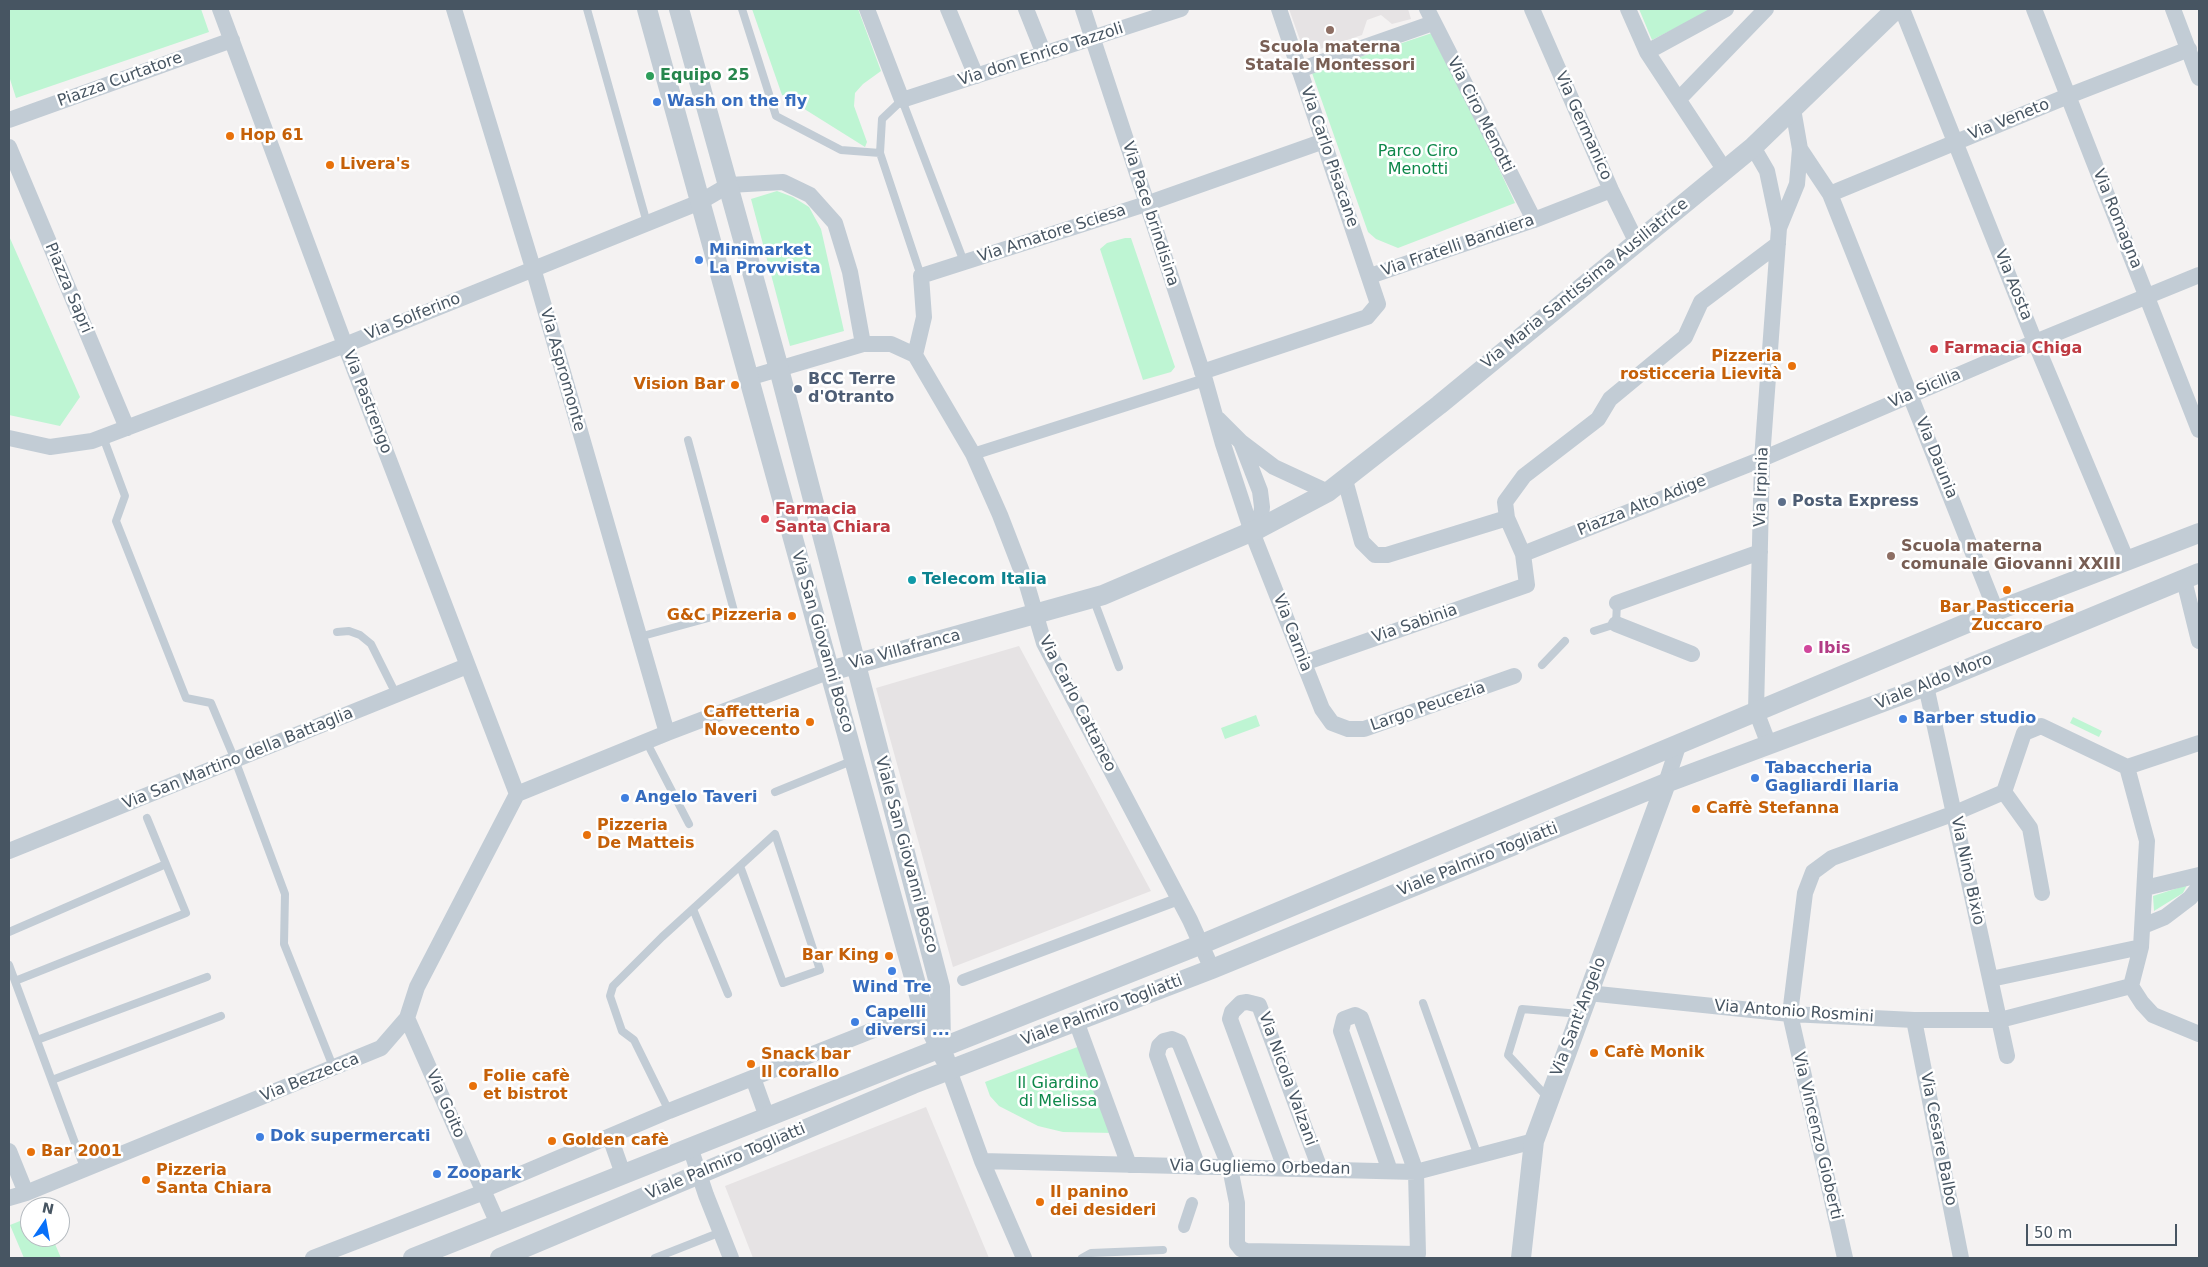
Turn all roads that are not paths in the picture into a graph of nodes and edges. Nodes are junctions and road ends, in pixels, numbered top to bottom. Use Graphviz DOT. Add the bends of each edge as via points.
graph roads {
  1 [pos="220,9"];
  2 [pos="454,9"];
  3 [pos="587,9"];
  4 [pos="647,9"];
  5 [pos="679,9"];
  6 [pos="742,9"];
  7 [pos="867,9"];
  8 [pos="948,9"];
  9 [pos="1026,9"];
  10 [pos="1083,9"];
  11 [pos="1181,9"];
  12 [pos="1279,9"];
  13 [pos="1532,9"];
  14 [pos="1628,9"];
  15 [pos="1726,9"];
  16 [pos="1766,9"];
  17 [pos="1896,9"];
  18 [pos="1902,9"];
  19 [pos="2034,9"];
  20 [pos="2175,9"];
  21 [pos="1430,16"];
  22 [pos="1093,38"];
  23 [pos="232,40"];
  24 [pos="2189,49"];
  25 [pos="1647,52"];
  26 [pos="1044,54"];
  27 [pos="1299,70"];
  28 [pos="976,76"];
  29 [pos="2199,78"];
  30 [pos="2068,96"];
  31 [pos="1680,98"];
  32 [pos="902,100"];
  33 [pos="1793,109"];
  34 [pos="9,120"];
  35 [pos="1324,141"];
  36 [pos="1956,141"];
  37 [pos="9,147"];
  38 [pos="1753,147"];
  39 [pos="1800,149"];
  40 [pos="880,153"];
  41 [pos="1724,169"];
  42 [pos="729,185"];
  43 [pos="1611,190"];
  44 [pos="1830,194"];
  45 [pos="700,202"];
  46 [pos="1146,204"];
  47 [pos="1534,220"];
  48 [pos="647,223"];
  49 [pos="1778,236"];
  50 [pos="1637,243"];
  51 [pos="964,262"];
  52 [pos="533,268"];
  53 [pos="2199,275"];
  54 [pos="921,276"];
  55 [pos="1370,276"];
  56 [pos="2147,296"];
  57 [pos="2035,342"];
  58 [pos="863,344"];
  59 [pos="345,345"];
  60 [pos="915,355"];
  61 [pos="779,368"];
  62 [pos="1204,376"];
  63 [pos="748,378"];
  64 [pos="1911,395"];
  65 [pos="1218,419"];
  66 [pos="126,428"];
  67 [pos="2199,430"];
  68 [pos="103,437"];
  69 [pos="9,438"];
  70 [pos="688,440"];
  71 [pos="1240,442"];
  72 [pos="972,454"];
  73 [pos="1762,459"];
  74 [pos="1345,480"];
  75 [pos="1328,492"];
  76 [pos="1506,510"];
  77 [pos="1256,530"];
  78 [pos="2199,533"];
  79 [pos="1760,552"];
  80 [pos="1523,554"];
  81 [pos="2127,561"];
  82 [pos="2192,576"];
  83 [pos="1092,598"];
  84 [pos="1617,603"];
  85 [pos="1996,611"];
  86 [pos="1035,615"];
  87 [pos="1616,624"];
  88 [pos="1594,630"];
  89 [pos="337,632"];
  90 [pos="639,638"];
  91 [pos="1565,641"];
  92 [pos="2199,641"];
  93 [pos="1692,654"];
  94 [pos="855,663"];
  95 [pos="1304,663"];
  96 [pos="1542,665"];
  97 [pos="467,666"];
  98 [pos="1118,666"];
  99 [pos="830,671"];
  100 [pos="1514,676"];
  101 [pos="1926,686"];
  102 [pos="396,694"];
  103 [pos="1756,711"];
  104 [pos="1341,727"];
  105 [pos="667,733"];
  106 [pos="646,741"];
  107 [pos="1679,743"];
  108 [pos="2199,743"];
  109 [pos="1769,745"];
  110 [pos="235,760"];
  111 [pos="854,760"];
  112 [pos="2127,767"];
  113 [pos="1666,783"];
  114 [pos="775,792"];
  115 [pos="2004,792"];
  116 [pos="517,794"];
  117 [pos="1955,813"];
  118 [pos="147,818"];
  119 [pos="689,824"];
  120 [pos="9,851"];
  121 [pos="166,864"];
  122 [pos="740,866"];
  123 [pos="2199,875"];
  124 [pos="2199,887"];
  125 [pos="2145,888"];
  126 [pos="2042,893"];
  127 [pos="1179,899"];
  128 [pos="693,909"];
  129 [pos="2142,926"];
  130 [pos="9,932"];
  131 [pos="1202,944"];
  132 [pos="2141,947"];
  133 [pos="9,965"];
  134 [pos="1212,969"];
  135 [pos="207,977"];
  136 [pos="1991,979"];
  137 [pos="963,980"];
  138 [pos="15,982"];
  139 [pos="2131,986"];
  140 [pos="1588,993"];
  141 [pos="728,994"];
  142 [pos="1423,1003"];
  143 [pos="924,1010"];
  144 [pos="1580,1014"];
  145 [pos="1790,1014"];
  146 [pos="221,1016"];
  147 [pos="407,1018"];
  148 [pos="1914,1020"];
  149 [pos="2000,1020"];
  150 [pos="1076,1021"];
  151 [pos="2199,1034"];
  152 [pos="37,1040"];
  153 [pos="941,1048"];
  154 [pos="2007,1056"];
  155 [pos="334,1069"];
  156 [pos="948,1070"];
  157 [pos="753,1078"];
  158 [pos="52,1080"];
  159 [pos="1548,1098"];
  160 [pos="669,1111"];
  161 [pos="767,1117"];
  162 [pos="610,1137"];
  163 [pos="1534,1141"];
  164 [pos="690,1147"];
  165 [pos="9,1151"];
  166 [pos="1478,1156"];
  167 [pos="982,1161"];
  168 [pos="1129,1165"];
  169 [pos="1198,1167"];
  170 [pos="1230,1168"];
  171 [pos="1285,1168"];
  172 [pos="1320,1169"];
  173 [pos="85,1170"];
  174 [pos="1390,1171"];
  175 [pos="1416,1172"];
  176 [pos="700,1173"];
  177 [pos="623,1174"];
  178 [pos="483,1191"];
  179 [pos="26,1194"];
  180 [pos="9,1198"];
  181 [pos="1192,1203"];
  182 [pos="498,1224"];
  183 [pos="1184,1227"];
  184 [pos="721,1232"];
  185 [pos="1163,1250"];
  186 [pos="1236,1251"];
  187 [pos="313,1258"];
  188 [pos="413,1258"];
  189 [pos="500,1258"];
  190 [pos="656,1258"];
  191 [pos="731,1258"];
  192 [pos="1024,1258"];
  193 [pos="1082,1258"];
  194 [pos="1521,1258"];
  195 [pos="1844,1258"];
  196 [pos="1961,1258"];
  1 -- 23 [label="street, Via Pastrengo"];
  2 -- 52 [label="street, Via Aspromonte"];
  3 -- 48 [label="lane"];
  4 -- 45 [label="street, Via San Giovanni Bosco"];
  5 -- 42 [label="street, Via San Giovanni Bosco"];
  6 -- 40 [label="lane" via="776,116 841,150"];
  7 -- 32 [label="street"];
  8 -- 28 [label="street"];
  9 -- 26 [label="street"];
  10 -- 22 [label="street, Via Pace brindisina"];
  11 -- 22 [label="street, Via don Enrico Tazzoli"];
  12 -- 27 [label="street, Via Carlo Pisacane"];
  13 -- 43 [label="street, Via Germanico"];
  14 -- 25 [label="street"];
  15 -- 25 [label="street"];
  16 -- 31 [label="street"];
  17 -- 33 [label="street, Via Maria Santissima Ausiliatrice"];
  18 -- 36 [label="street, Via Aosta"];
  19 -- 30 [label="street, Via Romagna"];
  20 -- 24 [label="street"];
  21 -- 27 [label="street"];
  21 -- 47 [label="street, Via Ciro Menotti"];
  22 -- 26 [label="street, Via don Enrico Tazzoli"];
  22 -- 46 [label="street, Via Pace brindisina"];
  23 -- 34 [label="street, Piazza Curtatore"];
  23 -- 59 [label="street, Via Pastrengo"];
  24 -- 29 [label="street"];
  24 -- 30 [label="street, Via Veneto"];
  25 -- 31 [label="street"];
  26 -- 28 [label="street, Via don Enrico Tazzoli"];
  27 -- 35 [label="street, Via Carlo Pisacane"];
  28 -- 32 [label="street, Via don Enrico Tazzoli"];
  30 -- 36 [label="street, Via Veneto"];
  30 -- 56 [label="street, Via Romagna"];
  31 -- 41 [label="street"];
  32 -- 40 [label="lane" via="882,119"];
  32 -- 51 [label="lane"];
  33 -- 38 [label="street, Via Maria Santissima Ausiliatrice"];
  33 -- 39 [label="street"];
  35 -- 46 [label="street, Via Amatore Sciesa"];
  35 -- 55 [label="street, Via Carlo Pisacane"];
  36 -- 44 [label="street, Via Veneto"];
  36 -- 57 [label="street, Via Aosta"];
  37 -- 66 [label="street, Piazza Sapri"];
  38 -- 41 [label="street, Via Maria Santissima Ausiliatrice"];
  38 -- 49 [label="street" via="1767,171"];
  39 -- 44 [label="street, Via Daunia"];
  39 -- 49 [label="street" via="1797,184"];
  40 -- 54 [label="lane"];
  41 -- 50 [label="street, Via Maria Santissima Ausiliatrice"];
  42 -- 45 [label="street"];
  42 -- 58 [label="street" via="783,182 810,195 835,223 850,272"];
  42 -- 61 [label="street, Via San Giovanni Bosco"];
  43 -- 47 [label="street, Via Fratelli Bandiera"];
  43 -- 50 [label="street, Via Germanico"];
  44 -- 64 [label="street, Via Daunia"];
  45 -- 48 [label="street, Via Solferino"];
  45 -- 63 [label="street, Via San Giovanni Bosco"];
  46 -- 51 [label="street, Via Amatore Sciesa"];
  46 -- 62 [label="street, Via Pace brindisina"];
  47 -- 55 [label="street, Via Fratelli Bandiera"];
  48 -- 52 [label="street, Via Solferino"];
  49 -- 73 [label="street, Via Irpinia"];
  49 -- 76 [label="street" via="1701,302 1685,337 1610,399 1598,419 1524,476"];
  50 -- 74 [label="street, Via Maria Santissima Ausiliatrice"];
  51 -- 54 [label="street, Via Amatore Sciesa"];
  52 -- 59 [label="street, Via Solferino"];
  52 -- 90 [label="street, Via Aspromonte"];
  53 -- 56 [label="street, Via Sicilia"];
  54 -- 60 [label="street" via="924,317"];
  55 -- 62 [label="street, Via Fratelli Bandiera" via="1378,304 1367,317"];
  56 -- 57 [label="street, Via Sicilia"];
  56 -- 67 [label="street, Via Romagna"];
  57 -- 64 [label="street, Via Sicilia"];
  57 -- 81 [label="street, Via Aosta"];
  58 -- 60 [label="street" via="891,344"];
  58 -- 61 [label="street"];
  59 -- 66 [label="street, Via Solferino"];
  59 -- 97 [label="street, Via Pastrengo"];
  60 -- 72 [label="street, Via Carlo Cattaneo"];
  61 -- 63 [label="street"];
  61 -- 94 [label="street, Via San Giovanni Bosco"];
  62 -- 65 [label="street, Via Pace brindisina"];
  62 -- 72 [label="street"];
  63 -- 99 [label="street, Via San Giovanni Bosco"];
  64 -- 73 [label="street, Via Sicilia"];
  64 -- 85 [label="street, Via Daunia"];
  65 -- 71 [label="street, Via Pace brindisina"];
  65 -- 77 [label="street, Via Pace brindisina" via="1223,444"];
  66 -- 68 [label="street, Via Solferino"];
  68 -- 69 [label="street, Via Solferino" via="50,447"];
  68 -- 110 [label="lane" via="125,496 116,521 186,698 212,703"];
  70 -- 90 [label="lane" via="734,611"];
  71 -- 75 [label="street, Via Pace brindisina" via="1274,466"];
  71 -- 77 [label="street, Via Pace brindisina" via="1260,491 1262,507"];
  72 -- 86 [label="street, Via Carlo Cattaneo" via="1000,515"];
  73 -- 79 [label="street, Via Irpinia"];
  73 -- 80 [label="street, Piazza Alto Adige"];
  74 -- 75 [label="street, Via Maria Santissima Ausiliatrice"];
  74 -- 76 [label="street" via="1362,542 1375,555 1387,556"];
  75 -- 77 [label="street, Via Maria Santissima Ausiliatrice"];
  76 -- 80 [label="street"];
  77 -- 83 [label="street, Via Villafranca"];
  77 -- 95 [label="street, Via Carnia"];
  78 -- 81 [label="street"];
  79 -- 84 [label="street"];
  79 -- 103 [label="street, Via Irpinia"];
  80 -- 95 [label="street, Via Sabinia" via="1527,586"];
  81 -- 85 [label="street"];
  82 -- 92 [label="street"];
  82 -- 101 [label="street, Viale Aldo Moro"];
  83 -- 86 [label="street, Via Villafranca"];
  83 -- 98 [label="lane"];
  84 -- 87 [label="lane"];
  85 -- 103 [label="street"];
  86 -- 94 [label="street, Via Villafranca"];
  86 -- 127 [label="street, Via Carlo Cattaneo" via="1044,643"];
  87 -- 88 [label="lane"];
  87 -- 93 [label="street"];
  89 -- 102 [label="lane" via="349,631 371,644"];
  90 -- 105 [label="street, Via Aspromonte"];
  91 -- 96 [label="lane"];
  94 -- 99 [label="street, Via Villafranca"];
  94 -- 153 [label="street, Viale San Giovanni Bosco" via="940,987"];
  95 -- 104 [label="street, Via Carnia" via="1322,709 1332,723"];
  97 -- 102 [label="street, Via San Martino della Battaglia"];
  97 -- 116 [label="street, Via Pastrengo"];
  99 -- 105 [label="street, Via Villafranca"];
  99 -- 111 [label="street, Via San Giovanni Bosco"];
  100 -- 104 [label="street, Largo Peucezia" via="1364,729"];
  101 -- 109 [label="street, Viale Aldo Moro"];
  101 -- 117 [label="street, Via Nino Bixio"];
  102 -- 110 [label="street, Via San Martino della Battaglia"];
  103 -- 107 [label="street, Viale Palmiro Togliatti"];
  103 -- 109 [label="street, Via Irpinia"];
  105 -- 106 [label="street, Via Villafranca"];
  106 -- 116 [label="street, Via Villafranca"];
  106 -- 119 [label="lane"];
  107 -- 113 [label="street"];
  107 -- 131 [label="street, Viale Palmiro Togliatti"];
  108 -- 112 [label="street"];
  109 -- 113 [label="street, Viale Aldo Moro"];
  110 -- 120 [label="street, Via San Martino della Battaglia"];
  110 -- 155 [label="lane" via="285,894 284,944"];
  111 -- 114 [label="lane"];
  111 -- 143 [label="street, Via San Giovanni Bosco"];
  112 -- 115 [label="street" via="2041,726 2024,733"];
  112 -- 125 [label="street" via="2147,841"];
  113 -- 134 [label="street, Viale Palmiro Togliatti"];
  113 -- 140 [label="street, Via Sant'Angelo"];
  115 -- 117 [label="street, Via Vincenzo Gioberti"];
  115 -- 126 [label="street" via="2030,828"];
  116 -- 147 [label="street, Via Bezzecca" via="417,987"];
  117 -- 136 [label="street, Via Nino Bixio"];
  117 -- 145 [label="street, Via Vincenzo Gioberti" via="1832,858 1814,872 1805,893"];
  118 -- 121 [label="lane"];
  121 -- 130 [label="lane"];
  121 -- 138 [label="lane" via="186,913"];
  122 -- 122 [label="lane" via="783,983 820,970 776,834"];
  122 -- 128 [label="lane"];
  123 -- 125 [label="street"];
  124 -- 129 [label="street" via="2165,917"];
  125 -- 129 [label="street"];
  127 -- 131 [label="street, Via Carlo Cattaneo"];
  127 -- 137 [label="street"];
  128 -- 141 [label="lane"];
  128 -- 160 [label="lane" via="613,986 610,996 622,1031 634,1040"];
  129 -- 132 [label="street"];
  131 -- 134 [label="street, Via Carlo Cattaneo"];
  131 -- 153 [label="street, Viale Palmiro Togliatti"];
  132 -- 136 [label="street"];
  132 -- 139 [label="street"];
  133 -- 138 [label="lane"];
  134 -- 150 [label="street, Viale Palmiro Togliatti"];
  135 -- 152 [label="lane"];
  136 -- 149 [label="street, Via Nino Bixio"];
  138 -- 152 [label="lane"];
  139 -- 149 [label="street, Via Antonio Rosmini"];
  139 -- 151 [label="street" via="2153,1014"];
  140 -- 144 [label="street, Via Sant'Angelo"];
  140 -- 145 [label="street, Via Antonio Rosmini"];
  142 -- 166 [label="lane"];
  143 -- 153 [label="street, Via San Giovanni Bosco"];
  143 -- 157 [label="street"];
  144 -- 159 [label="street, Via Sant'Angelo"];
  144 -- 159 [label="lane" via="1522,1009 1508,1055"];
  145 -- 148 [label="street, Via Antonio Rosmini"];
  145 -- 195 [label="street, Via Vincenzo Gioberti"];
  146 -- 158 [label="lane"];
  147 -- 155 [label="street, Via Bezzecca" via="381,1048"];
  147 -- 178 [label="street, Via Goito"];
  148 -- 149 [label="street, Via Antonio Rosmini"];
  148 -- 196 [label="street, Via Cesare Balbo"];
  149 -- 154 [label="street, Via Nino Bixio"];
  150 -- 156 [label="street, Viale Palmiro Togliatti"];
  150 -- 168 [label="street"];
  152 -- 158 [label="lane"];
  153 -- 156 [label="street, Via San Giovanni Bosco"];
  153 -- 161 [label="street, Viale Palmiro Togliatti"];
  155 -- 173 [label="street, Via Bezzecca"];
  156 -- 167 [label="street"];
  156 -- 176 [label="street, Viale Palmiro Togliatti"];
  157 -- 160 [label="street"];
  157 -- 161 [label="street"];
  158 -- 173 [label="lane"];
  159 -- 163 [label="street, Via Sant'Angelo"];
  160 -- 162 [label="street"];
  161 -- 164 [label="street, Viale Palmiro Togliatti"];
  162 -- 177 [label="street"];
  162 -- 178 [label="street"];
  163 -- 166 [label="street, Via Gugliemo Orbedan"];
  163 -- 194 [label="street, Via Sant'Angelo"];
  164 -- 176 [label="street"];
  164 -- 177 [label="street, Viale Palmiro Togliatti"];
  165 -- 179 [label="street"];
  166 -- 175 [label="street, Via Gugliemo Orbedan"];
  167 -- 168 [label="street, Via Gugliemo Orbedan"];
  167 -- 192 [label="street"];
  168 -- 169 [label="street, Via Gugliemo Orbedan"];
  169 -- 170 [label="street, Via Gugliemo Orbedan"];
  169 -- 170 [label="street" via="1157,1055 1159,1046 1172,1039 1179,1042"];
  170 -- 171 [label="street, Via Gugliemo Orbedan"];
  170 -- 186 [label="street" via="1237,1203"];
  171 -- 172 [label="street, Via Gugliemo Orbedan"];
  171 -- 172 [label="street, Via Nicola Valzani" via="1230,1019 1240,1003 1259,1005"];
  172 -- 174 [label="street, Via Gugliemo Orbedan"];
  173 -- 179 [label="street, Via Bezzecca"];
  174 -- 175 [label="street, Via Gugliemo Orbedan"];
  174 -- 175 [label="street" via="1341,1031 1341,1023 1348,1016 1361,1018"];
  175 -- 186 [label="street" via="1418,1254"];
  176 -- 184 [label="street"];
  176 -- 189 [label="street, Viale Palmiro Togliatti"];
  177 -- 182 [label="street, Viale Palmiro Togliatti"];
  178 -- 182 [label="street"];
  178 -- 187 [label="street"];
  179 -- 180 [label="street, Via Bezzecca"];
  181 -- 183 [label="street"];
  182 -- 188 [label="street, Viale Palmiro Togliatti"];
  184 -- 190 [label="lane"];
  184 -- 191 [label="street"];
  185 -- 193 [label="lane" via="1091,1253"];
}
